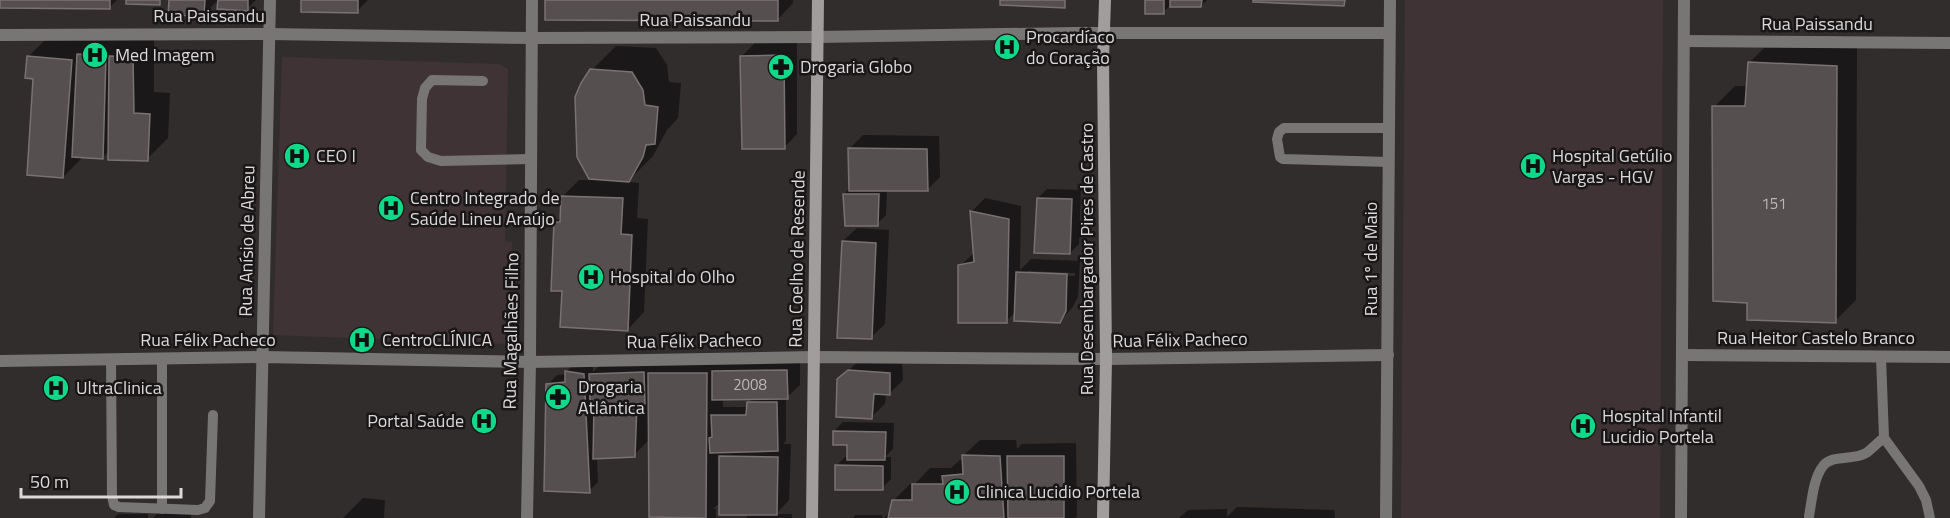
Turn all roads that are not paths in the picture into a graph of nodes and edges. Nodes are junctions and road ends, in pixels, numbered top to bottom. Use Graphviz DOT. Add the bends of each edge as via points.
graph roads {
  1 [pos="270,0"];
  2 [pos="532,0"];
  3 [pos="818,0"];
  4 [pos="1105,0"];
  5 [pos="1390,0"];
  6 [pos="1684,0"];
  7 [pos="1104,33"];
  8 [pos="1389,33"];
  9 [pos="269,34"];
  10 [pos="0,35"];
  11 [pos="817,37"];
  12 [pos="531,38"];
  13 [pos="1684,41"];
  14 [pos="1950,43"];
  15 [pos="483,81"];
  16 [pos="1389,128"];
  17 [pos="531,159"];
  18 [pos="1389,162"];
  19 [pos="1388,355"];
  20 [pos="1682,355"];
  21 [pos="263,357"];
  22 [pos="814,357"];
  23 [pos="1881,357"];
  24 [pos="1950,357"];
  25 [pos="162,358"];
  26 [pos="111,359"];
  27 [pos="1106,359"];
  28 [pos="0,361"];
  29 [pos="530,362"];
  30 [pos="213,416"];
  31 [pos="1884,438"];
  32 [pos="162,509"];
  33 [pos="1809,516"];
  34 [pos="260,518"];
  35 [pos="526,518"];
  36 [pos="813,518"];
  37 [pos="1103,518"];
  38 [pos="1386,518"];
  39 [pos="1681,518"];
  40 [pos="1930,518"];
  1 -- 9 [label="street, Rua Anísio de Abreu"];
  2 -- 12 [label="street, Rua Magalhães Filho"];
  3 -- 11 [label="main road, Rua Coelho de Resende"];
  4 -- 7 [label="main road, Rua Desembargador Pires de Castro"];
  5 -- 8 [label="street, Rua 1º de Maio"];
  6 -- 13 [label="street"];
  7 -- 8 [label="street, Rua Paissandu"];
  7 -- 11 [label="street, Rua Paissandu"];
  7 -- 27 [label="main road, Rua Desembargador Pires de Castro"];
  8 -- 16 [label="street, Rua 1º de Maio"];
  9 -- 10 [label="street, Rua Paissandu"];
  9 -- 12 [label="street, Rua Paissandu"];
  9 -- 21 [label="street, Rua Anísio de Abreu"];
  11 -- 12 [label="street, Rua Paissandu"];
  11 -- 22 [label="main road, Rua Coelho de Resende"];
  12 -- 17 [label="street, Rua Magalhães Filho"];
  13 -- 14 [label="street, Rua Paissandu"];
  13 -- 20 [label="street"];
  15 -- 17 [label="lane" via="432,80 422,99 421,150 441,161"];
  16 -- 18 [label="street, Rua 1º de Maio"];
  16 -- 18 [label="lane" via="1284,128 1277,139 1283,159"];
  17 -- 29 [label="street, Rua Magalhães Filho"];
  18 -- 19 [label="street, Rua 1º de Maio"];
  19 -- 27 [label="street, Rua Félix Pacheco"];
  19 -- 38 [label="street, Rua 1º de Maio"];
  20 -- 23 [label="street, Rua Heitor Castelo Branco"];
  20 -- 39 [label="street"];
  21 -- 25 [label="street, Rua Félix Pacheco"];
  21 -- 29 [label="street, Rua Félix Pacheco"];
  21 -- 34 [label="street, Rua Anísio de Abreu"];
  22 -- 27 [label="street, Rua Félix Pacheco"];
  22 -- 29 [label="street, Rua Félix Pacheco"];
  22 -- 36 [label="main road, Rua Coelho de Resende"];
  23 -- 24 [label="street, Rua Heitor Castelo Branco"];
  23 -- 31 [label="lane"];
  25 -- 26 [label="street, Rua Félix Pacheco"];
  25 -- 32 [label="lane"];
  26 -- 28 [label="street, Rua Félix Pacheco"];
  26 -- 32 [label="lane" via="114,505"];
  27 -- 37 [label="main road, Rua Desembargador Pires de Castro"];
  29 -- 35 [label="street, Rua Magalhães Filho"];
  30 -- 32 [label="lane" via="210,501 198,510"];
  31 -- 33 [label="lane" via="1866,453 1830,460 1823,466"];
  31 -- 40 [label="lane" via="1919,486"];
}
